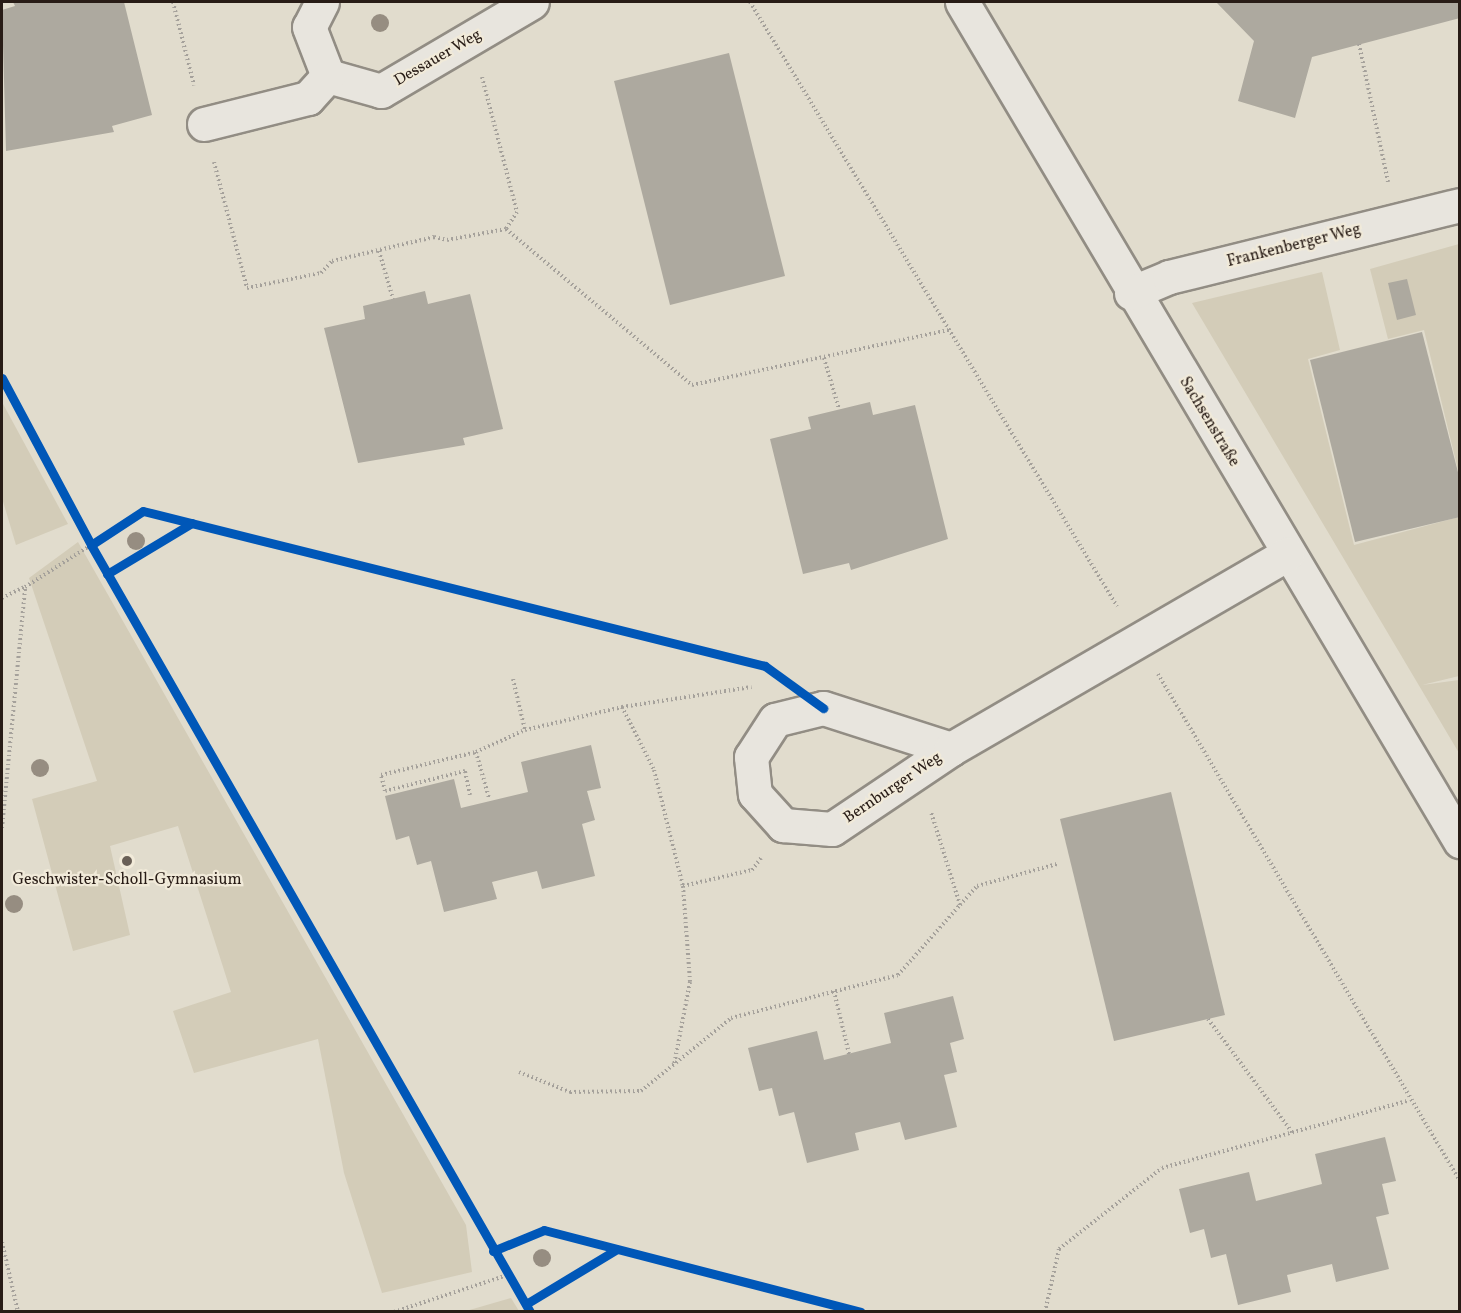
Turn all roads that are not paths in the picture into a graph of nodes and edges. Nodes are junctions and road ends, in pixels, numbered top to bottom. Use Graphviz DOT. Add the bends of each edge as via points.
graph roads {
  1 [pos="322,2"];
  2 [pos="962,2"];
  3 [pos="513,4"];
  4 [pos="328,76"];
  5 [pos="204,124"];
  6 [pos="1460,205"];
  7 [pos="1131,293"];
  8 [pos="1288,554"];
  9 [pos="951,749"];
  10 [pos="1460,841"];
  1 -- 4 [label="street" via="309,27"];
  2 -- 7 [label="street, Sachsenstraße"];
  3 -- 4 [label="street, Dessauer Weg" via="472,39 381,91"];
  4 -- 5 [label="street" via="308,98"];
  6 -- 7 [label="street, Frankenberger Weg" via="1169,276"];
  7 -- 8 [label="street, Sachsenstraße"];
  8 -- 9 [label="street, Bernburger Weg"];
  8 -- 10 [label="street, Sachsenstraße"];
  9 -- 9 [label="street, Bernburger Weg" via="832,829 783,825 756,794 751,758 775,720 823,708"];
}
